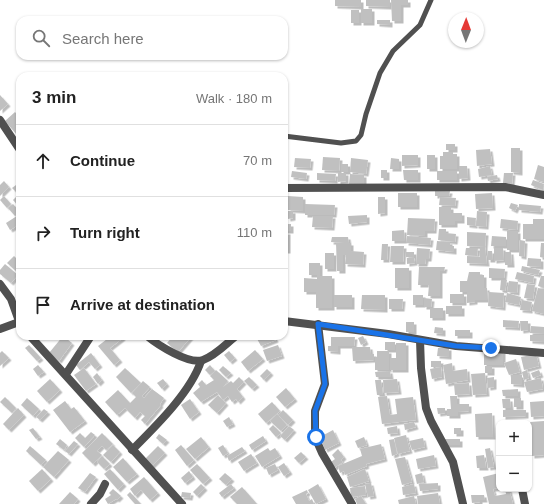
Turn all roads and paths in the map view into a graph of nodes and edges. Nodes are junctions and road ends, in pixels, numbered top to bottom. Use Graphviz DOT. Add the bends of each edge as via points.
graph roads {
  1 [pos="432,0"];
  2 [pos="0,120"];
  3 [pos="288,136"];
  4 [pos="16,144"];
  5 [pos="288,188"];
  6 [pos="544,195"];
  7 [pos="0,284"];
  8 [pos="16,312"];
  9 [pos="288,321"];
  10 [pos="16,324"];
  11 [pos="318,324"];
  12 [pos="0,329"];
  13 [pos="34,340"];
  14 [pos="88,340"];
  15 [pos="154,340"];
  16 [pos="231,340"];
  17 [pos="420,340"];
  18 [pos="544,353"];
  19 [pos="201,361"];
  20 [pos="66,374"];
  21 [pos="132,450"];
  22 [pos="105,484"];
  23 [pos="523,492"];
  24 [pos="91,504"];
  25 [pos="182,504"];
  26 [pos="352,504"];
  27 [pos="463,504"];
  28 [pos="525,504"];
  1 -- 3 [label="lane" via="420,25 393,51 380,73 361,135 356,141 341,143"];
  2 -- 4 [label="street"];
  5 -- 6 [label="street" via="506,187"];
  7 -- 8 [label="street" via="11,299"];
  9 -- 11 [label="street"];
  10 -- 12 [label="street"];
  11 -- 17 [label="street"];
  11 -- 26 [label="street" via="325,384 315,411 316,437 322,453"];
  13 -- 20 [label="street"];
  14 -- 20 [label="street"];
  15 -- 19 [label="street" via="184,358"];
  16 -- 19 [label="street"];
  17 -- 18 [label="street" via="456,346"];
  17 -- 27 [label="street" via="426,408 453,462"];
  19 -- 21 [label="street" via="193,378 155,428"];
  20 -- 21 [label="street"];
  21 -- 25 [label="street"];
  22 -- 24 [label="street"];
  23 -- 28 [label="street"];
}
